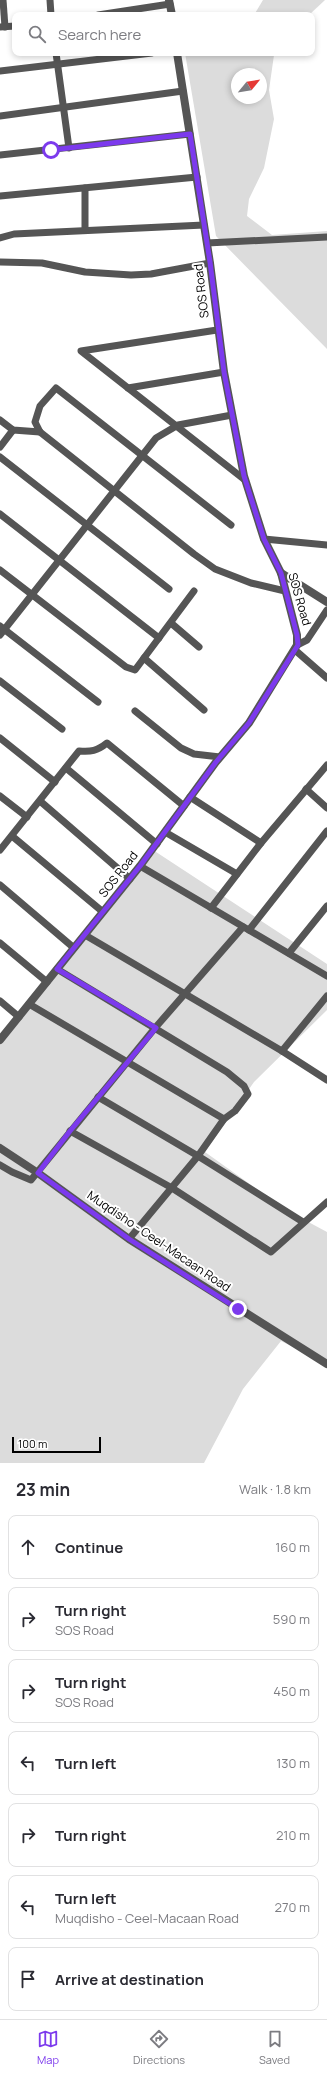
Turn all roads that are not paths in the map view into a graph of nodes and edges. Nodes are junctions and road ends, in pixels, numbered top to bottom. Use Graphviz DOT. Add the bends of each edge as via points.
graph roads {
  1 [pos="3,0"];
  2 [pos="50,0"];
  3 [pos="170,2"];
  4 [pos="52,12"];
  5 [pos="115,12"];
  6 [pos="172,12"];
  7 [pos="12,26"];
  8 [pos="2,27"];
  9 [pos="57,56"];
  10 [pos="126,56"];
  11 [pos="178,56"];
  12 [pos="58,64"];
  13 [pos="0,71"];
  14 [pos="183,91"];
  15 [pos="63,108"];
  16 [pos="0,116"];
  17 [pos="190,134"];
  18 [pos="68,148"];
  19 [pos="0,155"];
  20 [pos="197,178"];
  21 [pos="85,188"];
  22 [pos="0,196"];
  23 [pos="204,225"];
  24 [pos="85,230"];
  25 [pos="327,237"];
  26 [pos="0,238"];
  27 [pos="207,243"];
  28 [pos="0,262"];
  29 [pos="210,262"];
  30 [pos="217,330"];
  31 [pos="224,372"];
  32 [pos="128,388"];
  33 [pos="232,415"];
  34 [pos="0,420"];
  35 [pos="176,426"];
  36 [pos="13,430"];
  37 [pos="40,432"];
  38 [pos="0,447"];
  39 [pos="141,456"];
  40 [pos="0,457"];
  41 [pos="245,480"];
  42 [pos="113,490"];
  43 [pos="0,514"];
  44 [pos="86,525"];
  45 [pos="232,525"];
  46 [pos="264,539"];
  47 [pos="327,545"];
  48 [pos="59,560"];
  49 [pos="0,570"];
  50 [pos="281,573"];
  51 [pos="169,588"];
  52 [pos="194,591"];
  53 [pos="285,591"];
  54 [pos="32,594"];
  55 [pos="327,602"];
  56 [pos="327,610"];
  57 [pos="170,623"];
  58 [pos="1,630"];
  59 [pos="159,638"];
  60 [pos="199,647"];
  61 [pos="296,648"];
  62 [pos="144,658"];
  63 [pos="327,678"];
  64 [pos="0,681"];
  65 [pos="98,702"];
  66 [pos="204,710"];
  67 [pos="135,711"];
  68 [pos="62,729"];
  69 [pos="0,738"];
  70 [pos="220,757"];
  71 [pos="327,765"];
  72 [pos="66,768"];
  73 [pos="55,782"];
  74 [pos="306,789"];
  75 [pos="0,796"];
  76 [pos="190,797"];
  77 [pos="40,801"];
  78 [pos="184,806"];
  79 [pos="327,808"];
  80 [pos="27,817"];
  81 [pos="327,831"];
  82 [pos="165,832"];
  83 [pos="12,836"];
  84 [pos="261,843"];
  85 [pos="157,844"];
  86 [pos="0,850"];
  87 [pos="140,866"];
  88 [pos="237,874"];
  89 [pos="130,879"];
  90 [pos="0,885"];
  91 [pos="327,906"];
  92 [pos="211,908"];
  93 [pos="103,912"];
  94 [pos="246,928"];
  95 [pos="85,935"];
  96 [pos="0,943"];
  97 [pos="74,948"];
  98 [pos="289,953"];
  99 [pos="57,969"];
  100 [pos="327,976"];
  101 [pos="47,982"];
  102 [pos="184,995"];
  103 [pos="327,996"];
  104 [pos="0,1001"];
  105 [pos="29,1004"];
  106 [pos="19,1017"];
  107 [pos="156,1028"];
  108 [pos="0,1040"];
  109 [pos="282,1051"];
  110 [pos="128,1062"];
  111 [pos="327,1080"];
  112 [pos="98,1097"];
  113 [pos="224,1119"];
  114 [pos="70,1131"];
  115 [pos="0,1148"];
  116 [pos="198,1156"];
  117 [pos="0,1164"];
  118 [pos="38,1173"];
  119 [pos="172,1188"];
  120 [pos="327,1202"];
  121 [pos="303,1222"];
  122 [pos="129,1239"];
  123 [pos="327,1364"];
  1 -- 8 [label="street"];
  2 -- 4 [label="street"];
  3 -- 5 [label="street"];
  3 -- 6 [label="street"];
  7 -- 8 [label="street"];
  9 -- 12 [label="street"];
  10 -- 12 [label="street"];
  11 -- 14 [label="street, SOS Road"];
  12 -- 13 [label="street"];
  12 -- 15 [label="street"];
  14 -- 15 [label="street"];
  14 -- 17 [label="street, SOS Road"];
  15 -- 16 [label="street"];
  15 -- 18 [label="street"];
  17 -- 18 [label="street"];
  17 -- 20 [label="street, SOS Road"];
  18 -- 19 [label="street"];
  20 -- 21 [label="street"];
  20 -- 23 [label="street, SOS Road"];
  21 -- 22 [label="street"];
  21 -- 24 [label="street"];
  23 -- 24 [label="street"];
  23 -- 27 [label="street, SOS Road"];
  24 -- 26 [label="street" via="14,234"];
  25 -- 27 [label="street"];
  27 -- 29 [label="street, SOS Road"];
  28 -- 29 [label="street" via="42,263 85,272 132,275 151,274"];
  29 -- 30 [label="street, SOS Road"];
  30 -- 31 [label="street, SOS Road"];
  30 -- 32 [label="street" via="81,351"];
  31 -- 32 [label="street"];
  31 -- 33 [label="street, SOS Road"];
  32 -- 35 [label="street"];
  33 -- 35 [label="street"];
  33 -- 41 [label="street, SOS Road"];
  34 -- 36 [label="street"];
  35 -- 39 [label="street" via="156,438"];
  35 -- 41 [label="street"];
  36 -- 37 [label="street"];
  36 -- 38 [label="street"];
  37 -- 39 [label="street" via="35,426 36,416 40,406 56,388"];
  37 -- 42 [label="street"];
  39 -- 42 [label="street"];
  39 -- 45 [label="street"];
  40 -- 44 [label="street"];
  41 -- 46 [label="street, SOS Road"];
  42 -- 44 [label="street"];
  42 -- 53 [label="street" via="215,569 251,583"];
  43 -- 48 [label="street"];
  44 -- 48 [label="street"];
  44 -- 51 [label="street"];
  46 -- 47 [label="street"];
  46 -- 50 [label="street, SOS Road"];
  48 -- 54 [label="street"];
  48 -- 59 [label="street"];
  49 -- 54 [label="street"];
  50 -- 53 [label="street, SOS Road"];
  50 -- 55 [label="street"];
  52 -- 57 [label="street"];
  53 -- 61 [label="street, SOS Road" via="297,635"];
  54 -- 58 [label="street"];
  54 -- 62 [label="street" via="126,667 135,670"];
  56 -- 61 [label="street" via="308,640"];
  57 -- 59 [label="street"];
  57 -- 60 [label="street"];
  58 -- 65 [label="street"];
  59 -- 62 [label="street"];
  61 -- 63 [label="street"];
  61 -- 70 [label="street, SOS Road" via="249,723"];
  62 -- 66 [label="street"];
  64 -- 68 [label="street"];
  67 -- 70 [label="street" via="181,748 194,754"];
  69 -- 73 [label="street"];
  70 -- 76 [label="street, SOS Road"];
  71 -- 74 [label="street"];
  72 -- 73 [label="street"];
  72 -- 78 [label="street" via="79,751 91,752 107,743"];
  72 -- 85 [label="street"];
  73 -- 77 [label="street"];
  74 -- 79 [label="street"];
  74 -- 84 [label="street"];
  75 -- 80 [label="street"];
  76 -- 78 [label="street, SOS Road"];
  76 -- 84 [label="street"];
  77 -- 80 [label="street"];
  77 -- 89 [label="street"];
  78 -- 82 [label="street, SOS Road"];
  80 -- 83 [label="street"];
  81 -- 94 [label="street"];
  82 -- 85 [label="street, SOS Road"];
  82 -- 88 [label="street"];
  83 -- 86 [label="street"];
  83 -- 93 [label="street"];
  84 -- 88 [label="street"];
  85 -- 87 [label="street, SOS Road"];
  87 -- 89 [label="street, SOS Road"];
  87 -- 92 [label="street"];
  88 -- 92 [label="street"];
  89 -- 93 [label="street, SOS Road"];
  90 -- 97 [label="street"];
  91 -- 98 [label="street"];
  92 -- 94 [label="street"];
  93 -- 95 [label="street, SOS Road"];
  94 -- 98 [label="street"];
  94 -- 102 [label="street"];
  95 -- 97 [label="street, SOS Road"];
  95 -- 102 [label="street"];
  96 -- 101 [label="street"];
  97 -- 99 [label="street, SOS Road"];
  98 -- 100 [label="street"];
  99 -- 101 [label="street, SOS Road"];
  99 -- 107 [label="street"];
  101 -- 105 [label="street, SOS Road"];
  102 -- 107 [label="street"];
  102 -- 109 [label="street"];
  103 -- 109 [label="street"];
  104 -- 106 [label="street"];
  105 -- 106 [label="street, SOS Road"];
  105 -- 110 [label="street"];
  106 -- 108 [label="street, SOS Road"];
  107 -- 110 [label="street"];
  107 -- 113 [label="street" via="227,1072 244,1086 248,1094 236,1110"];
  109 -- 111 [label="street"];
  110 -- 112 [label="street"];
  110 -- 113 [label="street"];
  112 -- 114 [label="street"];
  112 -- 116 [label="street"];
  113 -- 116 [label="street"];
  114 -- 118 [label="street"];
  114 -- 119 [label="street"];
  115 -- 118 [label="street, Muqdisho - Ceel-Macaan Road"];
  116 -- 119 [label="street"];
  116 -- 121 [label="street"];
  117 -- 118 [label="street" via="31,1180"];
  118 -- 122 [label="street, Muqdisho - Ceel-Macaan Road"];
  119 -- 121 [label="street" via="271,1252"];
  119 -- 122 [label="street"];
  120 -- 121 [label="street"];
  122 -- 123 [label="street, Muqdisho - Ceel-Macaan Road"];
}
